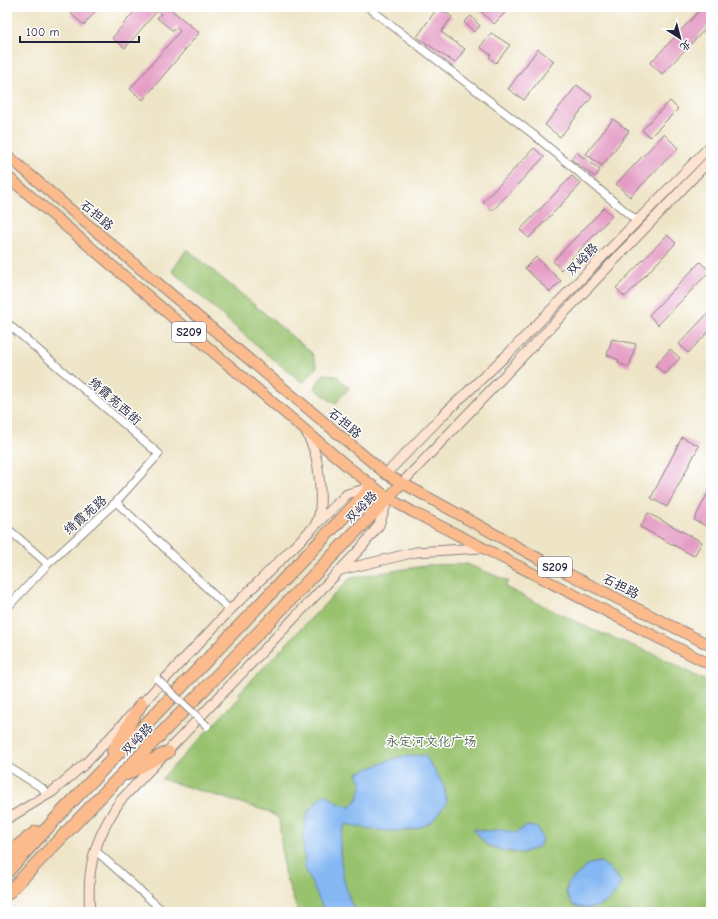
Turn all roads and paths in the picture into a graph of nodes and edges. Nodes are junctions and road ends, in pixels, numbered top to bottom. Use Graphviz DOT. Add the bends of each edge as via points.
graph roads {
  1 [pos="368,7"];
  2 [pos="711,145"];
  3 [pos="7,154"];
  4 [pos="711,159"];
  5 [pos="7,176"];
  6 [pos="637,221"];
  7 [pos="7,323"];
  8 [pos="306,431"];
  9 [pos="386,474"];
  10 [pos="402,483"];
  11 [pos="372,487"];
  12 [pos="388,498"];
  13 [pos="116,502"];
  14 [pos="313,527"];
  15 [pos="7,528"];
  16 [pos="481,548"];
  17 [pos="48,564"];
  18 [pos="341,570"];
  19 [pos="7,608"];
  20 [pos="230,610"];
  21 [pos="711,646"];
  22 [pos="711,665"];
  23 [pos="158,680"];
  24 [pos="141,704"];
  25 [pos="207,726"];
  26 [pos="168,752"];
  27 [pos="7,766"];
  28 [pos="103,769"];
  29 [pos="116,781"];
  30 [pos="48,795"];
  31 [pos="61,813"];
  32 [pos="7,819"];
  33 [pos="95,850"];
  34 [pos="7,854"];
  35 [pos="7,872"];
  36 [pos="7,894"];
  37 [pos="90,912"];
  38 [pos="164,912"];
  1 -- 6 [label="street" via="534,135"];
  2 -- 6 [label="street, 双峪路"];
  3 -- 9 [label="main road, 石担路 / S209"];
  4 -- 10 [label="street, 双峪路"];
  5 -- 8 [label="main road, S209"];
  6 -- 9 [label="street, 双峪路" via="513,349 442,416"];
  7 -- 13 [label="street, 绮霞苑西街" via="159,454"];
  8 -- 11 [label="main road, S209"];
  8 -- 14 [label="street" via="316,457 319,486 319,519"];
  9 -- 10 [label="main road, 石担路 / S209"];
  9 -- 11 [label="main road"];
  10 -- 12 [label="main road"];
  10 -- 21 [label="main road, 石担路 / S209" via="543,560"];
  11 -- 12 [label="main road, S209"];
  11 -- 14 [label="street, 双峪路" via="347,494"];
  11 -- 28 [label="highway, 双峪路"];
  12 -- 16 [label="main road, S209"];
  12 -- 18 [label="street, 双峪路" via="379,525"];
  12 -- 29 [label="highway, 双峪路"];
  13 -- 17 [label="street, 绮霞苑路"];
  13 -- 20 [label="street, 绮霞苑路"];
  14 -- 20 [label="street, 双峪路"];
  15 -- 17 [label="street"];
  16 -- 18 [label="street" via="416,552"];
  16 -- 22 [label="main road, S209"];
  17 -- 19 [label="street, 绮霞苑路"];
  18 -- 26 [label="street, 双峪路"];
  20 -- 24 [label="street, 双峪路"];
  23 -- 25 [label="street, bridge"];
  24 -- 28 [label="highway"];
  24 -- 30 [label="street, 双峪路" via="87,762"];
  26 -- 29 [label="highway"];
  26 -- 33 [label="street, 双峪路" via="120,801 104,826"];
  27 -- 30 [label="street" via="42,788"];
  28 -- 31 [label="highway, 双峪路"];
  29 -- 36 [label="highway, 双峪路"];
  30 -- 32 [label="street, 双峪路"];
  31 -- 34 [label="highway"];
  31 -- 35 [label="highway, 双峪路"];
  33 -- 37 [label="street, 双峪路" via="90,865"];
  33 -- 38 [label="street"];
}
